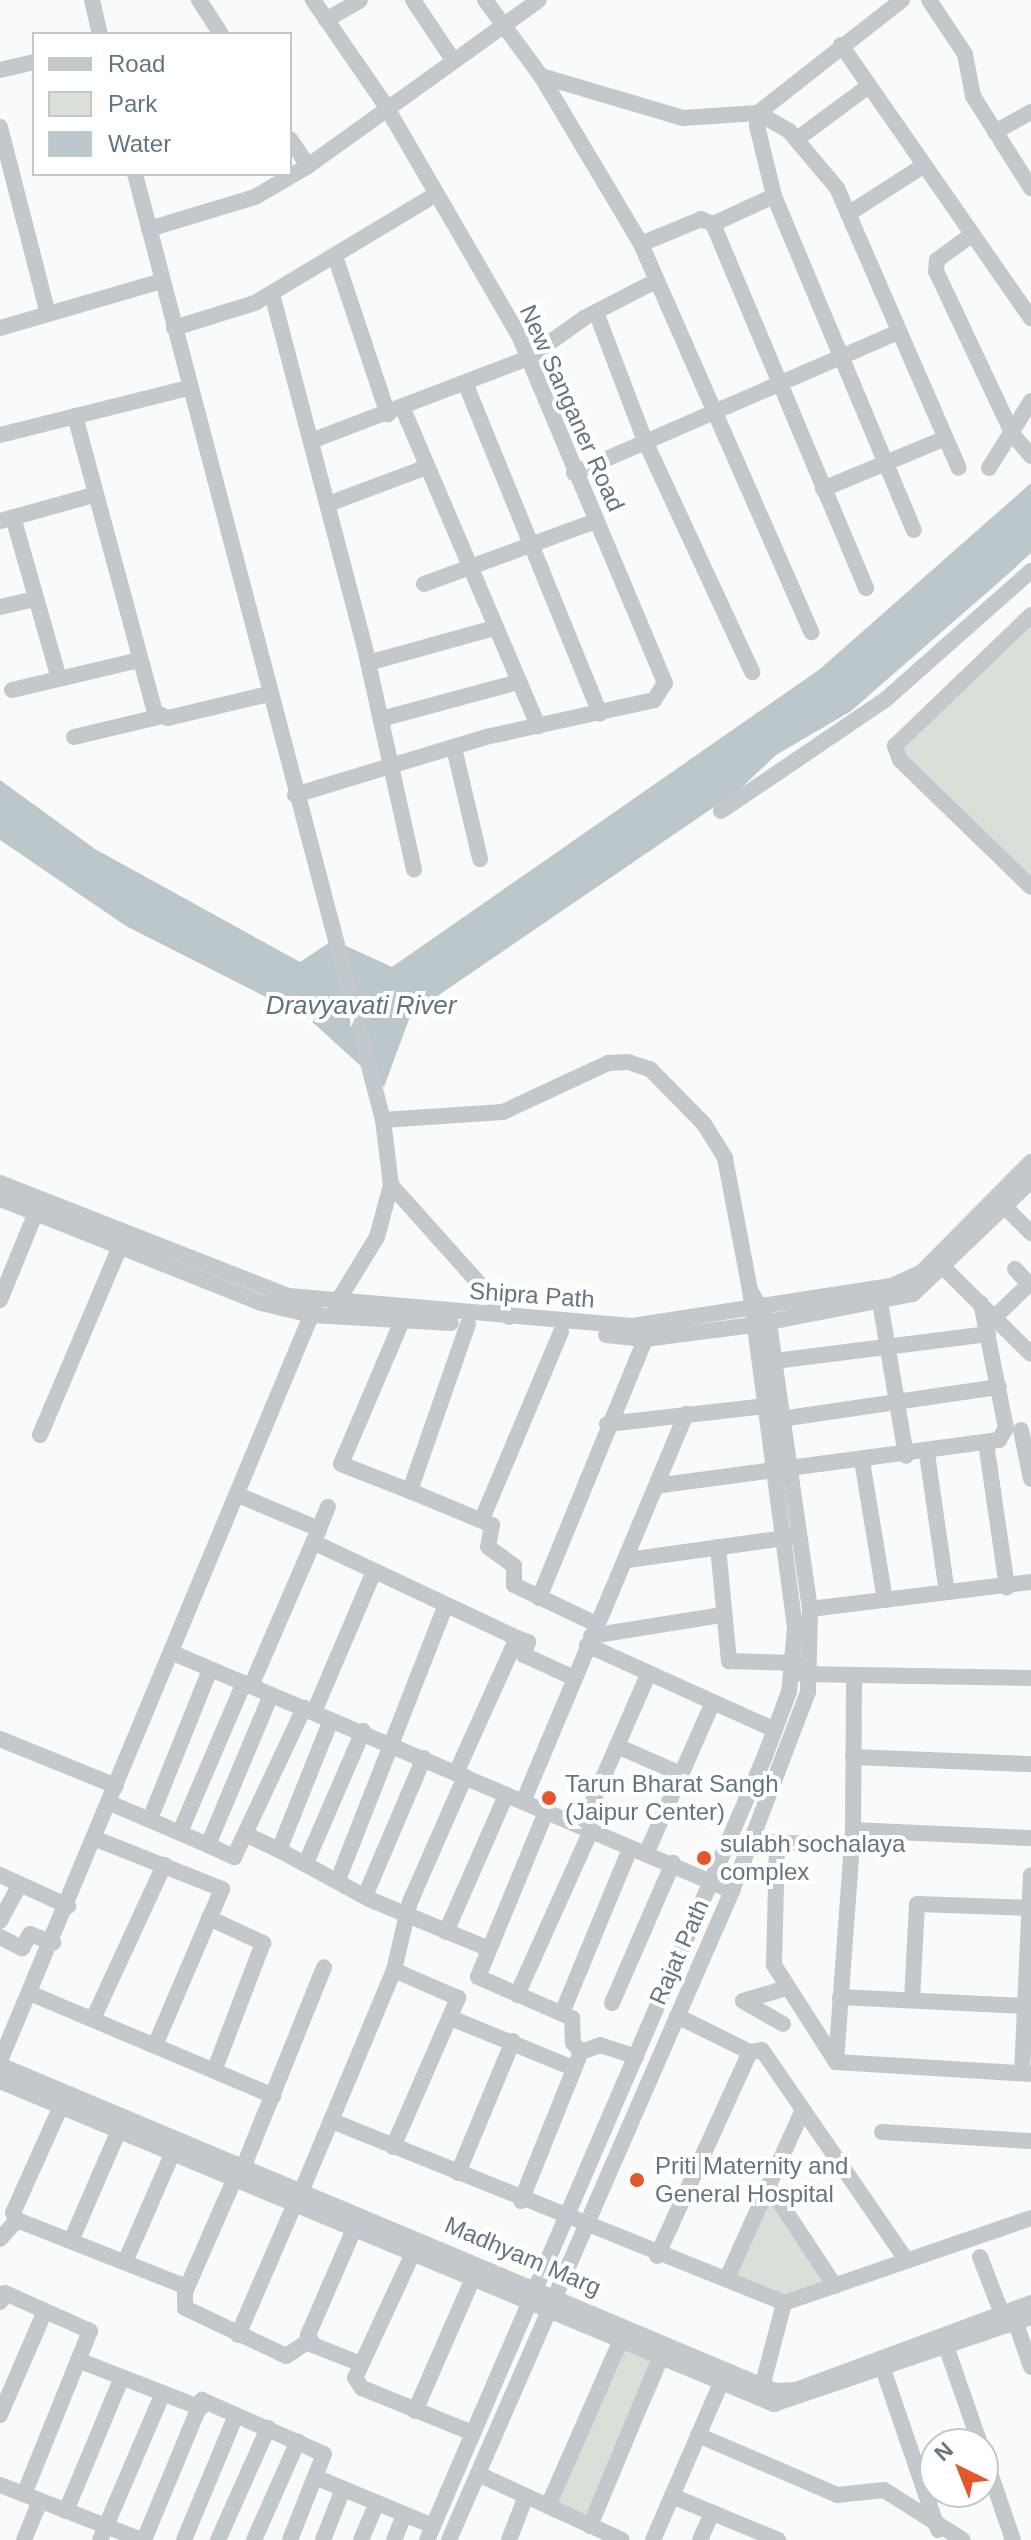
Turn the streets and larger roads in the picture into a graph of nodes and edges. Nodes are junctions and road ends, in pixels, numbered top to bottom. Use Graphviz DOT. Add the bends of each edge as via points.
graph roads {
  1 [pos="92,0"];
  2 [pos="199,0"];
  3 [pos="313,0"];
  4 [pos="360,0"];
  5 [pos="413,0"];
  6 [pos="485,0"];
  7 [pos="539,0"];
  8 [pos="902,0"];
  9 [pos="929,0"];
  10 [pos="326,20"];
  11 [pos="503,26"];
  12 [pos="100,32"];
  13 [pos="220,32"];
  14 [pos="841,45"];
  15 [pos="453,60"];
  16 [pos="32,62"];
  17 [pos="0,70"];
  18 [pos="541,76"];
  19 [pos="869,86"];
  20 [pos="386,106"];
  21 [pos="1031,112"];
  22 [pos="758,113"];
  23 [pos="0,127"];
  24 [pos="995,132"];
  25 [pos="797,139"];
  26 [pos="292,142"];
  27 [pos="308,166"];
  28 [pos="923,166"];
  29 [pos="292,175"];
  30 [pos="136,176"];
  31 [pos="291,176"];
  32 [pos="1031,188"];
  33 [pos="433,196"];
  34 [pos="774,196"];
  35 [pos="848,214"];
  36 [pos="713,224"];
  37 [pos="149,229"];
  38 [pos="970,236"];
  39 [pos="641,244"];
  40 [pos="335,256"];
  41 [pos="162,281"];
  42 [pos="656,281"];
  43 [pos="272,294"];
  44 [pos="596,312"];
  45 [pos="48,314"];
  46 [pos="1031,318"];
  47 [pos="0,328"];
  48 [pos="174,328"];
  49 [pos="898,332"];
  50 [pos="528,358"];
  51 [pos="839,361"];
  52 [pos="466,385"];
  53 [pos="189,388"];
  54 [pos="779,388"];
  55 [pos="1031,401"];
  56 [pos="395,411"];
  57 [pos="711,412"];
  58 [pos="75,416"];
  59 [pos="0,435"];
  60 [pos="1013,435"];
  61 [pos="943,439"];
  62 [pos="311,441"];
  63 [pos="645,441"];
  64 [pos="1031,456"];
  65 [pos="883,463"];
  66 [pos="427,467"];
  67 [pos="959,468"];
  68 [pos="989,468"];
  69 [pos="574,473"];
  70 [pos="823,489"];
  71 [pos="94,495"];
  72 [pos="328,504"];
  73 [pos="6,519"];
  74 [pos="596,521"];
  75 [pos="914,530"];
  76 [pos="532,543"];
  77 [pos="470,571"];
  78 [pos="1031,571"];
  79 [pos="424,584"];
  80 [pos="866,588"];
  81 [pos="36,599"];
  82 [pos="0,607"];
  83 [pos="1031,615"];
  84 [pos="494,628"];
  85 [pos="811,632"];
  86 [pos="140,660"];
  87 [pos="368,663"];
  88 [pos="752,672"];
  89 [pos="59,678"];
  90 [pos="518,682"];
  91 [pos="12,690"];
  92 [pos="269,694"];
  93 [pos="600,714"];
  94 [pos="163,716"];
  95 [pos="381,719"];
  96 [pos="538,726"];
  97 [pos="74,737"];
  98 [pos="455,752"];
  99 [pos="389,770"];
  100 [pos="295,795"];
  101 [pos="721,811"];
  102 [pos="480,859"];
  103 [pos="414,870"];
  104 [pos="1031,887"];
  105 [pos="382,1113"];
  106 [pos="1031,1162"];
  107 [pos="1031,1181"];
  108 [pos="0,1183"];
  109 [pos="391,1185"];
  110 [pos="0,1199"];
  111 [pos="1005,1207"];
  112 [pos="34,1217"];
  113 [pos="1031,1233"];
  114 [pos="119,1249"];
  115 [pos="944,1268"];
  116 [pos="1015,1269"];
  117 [pos="1030,1283"];
  118 [pos="0,1300"];
  119 [pos="880,1302"];
  120 [pos="981,1303"];
  121 [pos="336,1304"];
  122 [pos="314,1308"];
  123 [pos="758,1316"];
  124 [pos="509,1317"];
  125 [pos="995,1317"];
  126 [pos="402,1321"];
  127 [pos="468,1324"];
  128 [pos="561,1332"];
  129 [pos="988,1334"];
  130 [pos="645,1339"];
  131 [pos="887,1346"];
  132 [pos="1031,1354"];
  133 [pos="775,1361"];
  134 [pos="999,1387"];
  135 [pos="897,1402"];
  136 [pos="764,1406"];
  137 [pos="686,1414"];
  138 [pos="781,1419"];
  139 [pos="607,1424"];
  140 [pos="1019,1430"];
  141 [pos="40,1435"];
  142 [pos="986,1443"];
  143 [pos="927,1454"];
  144 [pos="906,1456"];
  145 [pos="1030,1459"];
  146 [pos="862,1461"];
  147 [pos="780,1470"];
  148 [pos="1031,1479"];
  149 [pos="662,1485"];
  150 [pos="410,1491"];
  151 [pos="238,1495"];
  152 [pos="328,1507"];
  153 [pos="482,1519"];
  154 [pos="316,1536"];
  155 [pos="790,1537"];
  156 [pos="718,1547"];
  157 [pos="628,1560"];
  158 [pos="374,1571"];
  159 [pos="1031,1582"];
  160 [pos="1007,1587"];
  161 [pos="947,1592"];
  162 [pos="539,1598"];
  163 [pos="885,1600"];
  164 [pos="446,1605"];
  165 [pos="810,1609"];
  166 [pos="722,1615"];
  167 [pos="591,1635"];
  168 [pos="517,1638"];
  169 [pos="173,1653"];
  170 [pos="794,1668"];
  171 [pos="210,1670"];
  172 [pos="649,1673"];
  173 [pos="854,1675"];
  174 [pos="810,1676"];
  175 [pos="574,1678"];
  176 [pos="1031,1678"];
  177 [pos="247,1685"];
  178 [pos="271,1695"];
  179 [pos="713,1702"];
  180 [pos="309,1710"];
  181 [pos="331,1720"];
  182 [pos="775,1730"];
  183 [pos="363,1731"];
  184 [pos="0,1739"];
  185 [pos="393,1743"];
  186 [pos="617,1746"];
  187 [pos="853,1757"];
  188 [pos="424,1758"];
  189 [pos="1031,1764"];
  190 [pos="681,1774"];
  191 [pos="460,1775"];
  192 [pos="116,1786"];
  193 [pos="506,1795"];
  194 [pos="523,1802"];
  195 [pos="110,1803"];
  196 [pos="546,1812"];
  197 [pos="150,1819"];
  198 [pos="586,1828"];
  199 [pos="180,1832"];
  200 [pos="249,1836"];
  201 [pos="852,1838"];
  202 [pos="1031,1838"];
  203 [pos="96,1839"];
  204 [pos="753,1839"];
  205 [pos="777,1843"];
  206 [pos="208,1845"];
  207 [pos="279,1850"];
  208 [pos="638,1851"];
  209 [pos="306,1863"];
  210 [pos="673,1863"];
  211 [pos="164,1865"];
  212 [pos="0,1875"];
  213 [pos="1031,1875"];
  214 [pos="711,1879"];
  215 [pos="338,1880"];
  216 [pos="20,1884"];
  217 [pos="732,1891"];
  218 [pos="365,1896"];
  219 [pos="68,1906"];
  220 [pos="1029,1908"];
  221 [pos="407,1917"];
  222 [pos="209,1918"];
  223 [pos="0,1921"];
  224 [pos="446,1932"];
  225 [pos="0,1937"];
  226 [pos="53,1943"];
  227 [pos="489,1949"];
  228 [pos="324,1967"];
  229 [pos="394,1970"];
  230 [pos="786,1988"];
  231 [pos="32,1994"];
  232 [pos="517,1995"];
  233 [pos="840,1997"];
  234 [pos="912,2000"];
  235 [pos="612,2003"];
  236 [pos="1022,2006"];
  237 [pos="562,2013"];
  238 [pos="677,2016"];
  239 [pos="451,2018"];
  240 [pos="93,2019"];
  241 [pos="783,2024"];
  242 [pos="513,2041"];
  243 [pos="156,2043"];
  244 [pos="581,2052"];
  245 [pos="750,2052"];
  246 [pos="636,2057"];
  247 [pos="836,2062"];
  248 [pos="0,2063"];
  249 [pos="573,2068"];
  250 [pos="215,2069"];
  251 [pos="1027,2074"];
  252 [pos="0,2081"];
  253 [pos="273,2096"];
  254 [pos="61,2106"];
  255 [pos="803,2110"];
  256 [pos="332,2121"];
  257 [pos="119,2130"];
  258 [pos="882,2132"];
  259 [pos="1031,2141"];
  260 [pos="393,2147"];
  261 [pos="173,2152"];
  262 [pos="245,2163"];
  263 [pos="458,2173"];
  264 [pos="235,2178"];
  265 [pos="769,2186"];
  266 [pos="298,2196"];
  267 [pos="521,2201"];
  268 [pos="563,2218"];
  269 [pos="1031,2218"];
  270 [pos="17,2220"];
  271 [pos="587,2224"];
  272 [pos="355,2227"];
  273 [pos="0,2239"];
  274 [pos="71,2241"];
  275 [pos="414,2251"];
  276 [pos="657,2256"];
  277 [pos="980,2257"];
  278 [pos="907,2261"];
  279 [pos="125,2262"];
  280 [pos="474,2276"];
  281 [pos="727,2278"];
  282 [pos="835,2286"];
  283 [pos="187,2287"];
  284 [pos="534,2293"];
  285 [pos="554,2301"];
  286 [pos="0,2302"];
  287 [pos="784,2303"];
  288 [pos="1031,2303"];
  289 [pos="45,2311"];
  290 [pos="1015,2316"];
  291 [pos="238,2335"];
  292 [pos="621,2340"];
  293 [pos="309,2341"];
  294 [pos="947,2349"];
  295 [pos="660,2358"];
  296 [pos="78,2360"];
  297 [pos="361,2364"];
  298 [pos="1031,2367"];
  299 [pos="884,2372"];
  300 [pos="122,2377"];
  301 [pos="720,2385"];
  302 [pos="762,2387"];
  303 [pos="163,2393"];
  304 [pos="201,2408"];
  305 [pos="415,2411"];
  306 [pos="0,2415"];
  307 [pos="236,2415"];
  308 [pos="268,2428"];
  309 [pos="974,2428"];
  310 [pos="472,2433"];
  311 [pos="698,2435"];
  312 [pos="298,2441"];
  313 [pos="478,2474"];
  314 [pos="315,2477"];
  315 [pos="0,2485"];
  316 [pos="343,2489"];
  317 [pos="24,2494"];
  318 [pos="526,2496"];
  319 [pos="672,2496"];
  320 [pos="999,2499"];
  321 [pos="40,2501"];
  322 [pos="376,2504"];
  323 [pos="548,2506"];
  324 [pos="66,2511"];
  325 [pos="712,2513"];
  326 [pos="404,2515"];
  327 [pos="590,2526"];
  328 [pos="938,2530"];
  329 [pos="103,2533"];
  330 [pos="430,2533"];
  331 [pos="615,2538"];
  332 [pos="24,2540"];
  333 [pos="143,2540"];
  334 [pos="184,2540"];
  335 [pos="218,2540"];
  336 [pos="254,2540"];
  337 [pos="290,2540"];
  338 [pos="323,2540"];
  339 [pos="361,2540"];
  340 [pos="394,2540"];
  341 [pos="449,2540"];
  342 [pos="510,2540"];
  343 [pos="653,2540"];
  344 [pos="700,2540"];
  345 [pos="778,2540"];
  346 [pos="963,2540"];
  347 [pos="1013,2540"];
  1 -- 12 [label="street"];
  2 -- 13 [label="street"];
  3 -- 10 [label="street, New Sanganer Road"];
  4 -- 10 [label="street"];
  5 -- 15 [label="street"];
  6 -- 11 [label="street"];
  7 -- 11 [label="street"];
  8 -- 14 [label="street"];
  9 -- 24 [label="street" via="965,54 967,82"];
  10 -- 20 [label="street, New Sanganer Road"];
  11 -- 15 [label="street"];
  11 -- 18 [label="street"];
  14 -- 19 [label="street"];
  14 -- 22 [label="street"];
  15 -- 20 [label="street"];
  16 -- 17 [label="street"];
  18 -- 22 [label="street" via="683,118"];
  18 -- 39 [label="street"];
  19 -- 25 [label="street"];
  19 -- 28 [label="street"];
  20 -- 27 [label="street"];
  20 -- 33 [label="street, New Sanganer Road"];
  21 -- 24 [label="street"];
  22 -- 25 [label="street"];
  22 -- 34 [label="street"];
  23 -- 45 [label="street"];
  24 -- 32 [label="street"];
  25 -- 35 [label="street" via="824,165"];
  26 -- 27 [label="street"];
  27 -- 29 [label="street"];
  28 -- 35 [label="street"];
  28 -- 38 [label="street"];
  30 -- 37 [label="street"];
  31 -- 37 [label="street" via="255,197"];
  33 -- 40 [label="street"];
  33 -- 50 [label="street, New Sanganer Road"];
  34 -- 36 [label="street"];
  34 -- 51 [label="street"];
  35 -- 49 [label="street"];
  36 -- 39 [label="street" via="701,219"];
  36 -- 54 [label="street"];
  37 -- 41 [label="street"];
  38 -- 46 [label="street"];
  38 -- 60 [label="street" via="935,266"];
  39 -- 42 [label="street"];
  40 -- 43 [label="street"];
  40 -- 56 [label="street"];
  41 -- 45 [label="street"];
  41 -- 48 [label="street"];
  42 -- 44 [label="street"];
  42 -- 57 [label="street"];
  43 -- 48 [label="street"];
  43 -- 62 [label="street"];
  44 -- 50 [label="street"];
  44 -- 63 [label="street"];
  45 -- 47 [label="street"];
  48 -- 53 [label="street"];
  49 -- 51 [label="street"];
  49 -- 61 [label="street"];
  50 -- 52 [label="street"];
  50 -- 69 [label="street, New Sanganer Road"];
  51 -- 54 [label="street"];
  51 -- 65 [label="street"];
  52 -- 56 [label="street"];
  52 -- 76 [label="street"];
  53 -- 58 [label="street"];
  53 -- 92 [label="street"];
  54 -- 57 [label="street"];
  54 -- 70 [label="street"];
  55 -- 60 [label="street"];
  56 -- 62 [label="street"];
  56 -- 66 [label="street"];
  57 -- 63 [label="street"];
  57 -- 85 [label="street"];
  58 -- 59 [label="street"];
  58 -- 71 [label="street"];
  60 -- 64 [label="street"];
  60 -- 68 [label="street"];
  61 -- 65 [label="street"];
  61 -- 67 [label="street"];
  62 -- 72 [label="street"];
  63 -- 69 [label="street"];
  63 -- 88 [label="street"];
  65 -- 70 [label="street"];
  65 -- 75 [label="street"];
  66 -- 72 [label="street"];
  66 -- 77 [label="street"];
  69 -- 74 [label="street, New Sanganer Road"];
  70 -- 80 [label="street"];
  71 -- 73 [label="street"];
  71 -- 86 [label="street"];
  72 -- 87 [label="street"];
  73 -- 81 [label="street"];
  74 -- 76 [label="street"];
  74 -- 93 [label="street, New Sanganer Road" via="665,683 654,700"];
  76 -- 77 [label="street"];
  76 -- 93 [label="street"];
  77 -- 79 [label="street"];
  77 -- 84 [label="street"];
  78 -- 101 [label="street" via="885,700"];
  81 -- 82 [label="street"];
  81 -- 89 [label="street"];
  83 -- 104 [label="street" via="895,746 900,760"];
  84 -- 87 [label="street"];
  84 -- 90 [label="street"];
  86 -- 89 [label="street"];
  86 -- 94 [label="street" via="148,702"];
  87 -- 95 [label="street"];
  89 -- 91 [label="street"];
  90 -- 95 [label="street"];
  90 -- 96 [label="street"];
  92 -- 94 [label="street"];
  92 -- 100 [label="street"];
  93 -- 96 [label="street"];
  94 -- 97 [label="street"];
  95 -- 99 [label="street"];
  96 -- 98 [label="street"];
  98 -- 99 [label="street"];
  98 -- 102 [label="street"];
  99 -- 100 [label="street"];
  99 -- 103 [label="street"];
  100 -- 105 [label="street"];
  105 -- 109 [label="street"];
  105 -- 123 [label="street" via="503,1112 608,1063 650,1069 717,1140"];
  106 -- 123 [label="street, Shipra Path" via="922,1272 891,1286"];
  107 -- 111 [label="street, Shipra Path"];
  108 -- 122 [label="street, Shipra Path"];
  109 -- 121 [label="street" via="377,1237"];
  109 -- 124 [label="street"];
  110 -- 112 [label="street, Shipra Path"];
  111 -- 113 [label="street"];
  111 -- 115 [label="street, Shipra Path"];
  112 -- 114 [label="street, Shipra Path"];
  112 -- 118 [label="street"];
  114 -- 122 [label="street, Shipra Path"];
  114 -- 141 [label="street"];
  115 -- 119 [label="street, Shipra Path" via="913,1294"];
  115 -- 120 [label="street"];
  116 -- 117 [label="street"];
  117 -- 125 [label="street"];
  119 -- 123 [label="street, Shipra Path"];
  119 -- 131 [label="street"];
  120 -- 125 [label="street"];
  120 -- 129 [label="street"];
  121 -- 122 [label="street, Shipra Path"];
  121 -- 124 [label="street, Shipra Path"];
  122 -- 126 [label="street, Shipra Path"];
  122 -- 151 [label="street"];
  123 -- 124 [label="street, Shipra Path" via="632,1326"];
  123 -- 130 [label="street, Shipra Path"];
  123 -- 133 [label="street, Rajat Path"];
  123 -- 136 [label="street, Rajat Path"];
  125 -- 132 [label="street"];
  126 -- 127 [label="street, Shipra Path"];
  126 -- 150 [label="street" via="341,1464"];
  127 -- 128 [label="street, Shipra Path"];
  127 -- 150 [label="street"];
  128 -- 130 [label="street, Shipra Path"];
  128 -- 153 [label="street"];
  129 -- 131 [label="street"];
  129 -- 134 [label="street"];
  130 -- 139 [label="street"];
  131 -- 133 [label="street"];
  131 -- 135 [label="street"];
  133 -- 138 [label="street, Rajat Path"];
  134 -- 135 [label="street"];
  134 -- 140 [label="street"];
  135 -- 138 [label="street"];
  135 -- 144 [label="street"];
  136 -- 137 [label="street"];
  136 -- 147 [label="street, Rajat Path"];
  137 -- 139 [label="street"];
  137 -- 149 [label="street"];
  138 -- 147 [label="street, Rajat Path"];
  139 -- 162 [label="street"];
  140 -- 142 [label="street"];
  140 -- 145 [label="street"];
  142 -- 143 [label="street"];
  142 -- 160 [label="street"];
  143 -- 144 [label="street"];
  143 -- 161 [label="street"];
  144 -- 146 [label="street"];
  145 -- 148 [label="street"];
  146 -- 147 [label="street"];
  146 -- 163 [label="street"];
  147 -- 149 [label="street"];
  147 -- 155 [label="street, Rajat Path"];
  149 -- 157 [label="street"];
  150 -- 153 [label="street"];
  151 -- 154 [label="street"];
  151 -- 169 [label="street"];
  152 -- 154 [label="street"];
  153 -- 162 [label="street" via="494,1529 489,1549 514,1566 512,1583"];
  154 -- 158 [label="street"];
  154 -- 177 [label="street"];
  155 -- 156 [label="street"];
  155 -- 165 [label="street, Rajat Path"];
  155 -- 170 [label="street, Rajat Path"];
  156 -- 157 [label="street"];
  156 -- 166 [label="street"];
  157 -- 167 [label="street"];
  158 -- 164 [label="street"];
  158 -- 180 [label="street"];
  159 -- 160 [label="street"];
  160 -- 161 [label="street"];
  161 -- 163 [label="street"];
  162 -- 167 [label="street"];
  163 -- 165 [label="street"];
  164 -- 168 [label="street"];
  164 -- 185 [label="street"];
  165 -- 174 [label="street, Rajat Path"];
  166 -- 167 [label="street"];
  166 -- 170 [label="street" via="731,1663"];
  167 -- 172 [label="street"];
  167 -- 175 [label="street"];
  168 -- 175 [label="street" via="528,1642 524,1655"];
  168 -- 191 [label="street"];
  169 -- 171 [label="street"];
  169 -- 192 [label="street"];
  170 -- 174 [label="street"];
  170 -- 182 [label="street, Rajat Path"];
  171 -- 177 [label="street"];
  171 -- 197 [label="street"];
  172 -- 179 [label="street"];
  172 -- 186 [label="street"];
  173 -- 174 [label="street"];
  173 -- 176 [label="street"];
  173 -- 187 [label="street"];
  174 -- 204 [label="street, Rajat Path" via="789,1756"];
  175 -- 194 [label="street"];
  177 -- 178 [label="street"];
  177 -- 199 [label="street"];
  178 -- 180 [label="street"];
  178 -- 206 [label="street"];
  179 -- 182 [label="street"];
  179 -- 190 [label="street"];
  180 -- 181 [label="street"];
  180 -- 200 [label="street"];
  181 -- 183 [label="street"];
  181 -- 207 [label="street"];
  182 -- 214 [label="street, Rajat Path"];
  183 -- 185 [label="street"];
  183 -- 209 [label="street"];
  184 -- 192 [label="street"];
  185 -- 188 [label="street"];
  185 -- 215 [label="street"];
  186 -- 190 [label="street"];
  186 -- 198 [label="street"];
  187 -- 189 [label="street"];
  187 -- 201 [label="street"];
  188 -- 191 [label="street"];
  188 -- 218 [label="street"];
  190 -- 208 [label="street"];
  191 -- 193 [label="street"];
  191 -- 221 [label="street"];
  192 -- 195 [label="street"];
  193 -- 194 [label="street"];
  193 -- 224 [label="street"];
  194 -- 196 [label="street"];
  195 -- 197 [label="street"];
  195 -- 203 [label="street"];
  196 -- 198 [label="street"];
  196 -- 227 [label="street"];
  197 -- 199 [label="street"];
  198 -- 208 [label="street"];
  198 -- 232 [label="street"];
  199 -- 206 [label="street"];
  200 -- 206 [label="street" via="237,1857"];
  200 -- 207 [label="street"];
  201 -- 202 [label="street"];
  201 -- 205 [label="street"];
  201 -- 233 [label="street"];
  203 -- 211 [label="street"];
  203 -- 219 [label="street"];
  204 -- 205 [label="street"];
  204 -- 217 [label="street, Rajat Path"];
  205 -- 230 [label="street" via="774,1965"];
  207 -- 209 [label="street"];
  208 -- 210 [label="street"];
  208 -- 237 [label="street"];
  209 -- 215 [label="street"];
  210 -- 214 [label="street"];
  210 -- 235 [label="street"];
  211 -- 222 [label="street" via="222,1889"];
  211 -- 240 [label="street"];
  212 -- 216 [label="street"];
  213 -- 220 [label="street"];
  214 -- 217 [label="street"];
  214 -- 246 [label="street, Rajat Path"];
  215 -- 218 [label="street"];
  216 -- 219 [label="street"];
  216 -- 223 [label="street"];
  217 -- 238 [label="street, Rajat Path"];
  218 -- 221 [label="street"];
  219 -- 226 [label="street"];
  220 -- 234 [label="street" via="917,1904"];
  220 -- 236 [label="street"];
  221 -- 224 [label="street"];
  221 -- 229 [label="street"];
  222 -- 243 [label="street"];
  222 -- 250 [label="street" via="263,1943"];
  224 -- 227 [label="street"];
  225 -- 226 [label="street" via="22,1948 30,1934"];
  226 -- 231 [label="street"];
  227 -- 232 [label="street" via="480,1980"];
  228 -- 253 [label="street"];
  229 -- 239 [label="street" via="458,1998"];
  229 -- 256 [label="street"];
  230 -- 241 [label="street" via="743,2001"];
  230 -- 247 [label="street"];
  231 -- 240 [label="street"];
  231 -- 248 [label="street"];
  232 -- 237 [label="street"];
  233 -- 234 [label="street"];
  233 -- 247 [label="street"];
  234 -- 236 [label="street"];
  236 -- 251 [label="street"];
  237 -- 244 [label="street" via="575,2021 573,2043"];
  238 -- 245 [label="street"];
  238 -- 271 [label="street, Rajat Path"];
  239 -- 242 [label="street"];
  239 -- 260 [label="street"];
  240 -- 243 [label="street"];
  242 -- 249 [label="street"];
  242 -- 263 [label="street"];
  243 -- 250 [label="street"];
  244 -- 246 [label="street" via="600,2045"];
  244 -- 249 [label="street"];
  245 -- 255 [label="street" via="762,2050"];
  245 -- 276 [label="street"];
  246 -- 268 [label="street, Rajat Path"];
  247 -- 251 [label="street"];
  248 -- 262 [label="street, Madhyam Marg"];
  249 -- 267 [label="street"];
  250 -- 253 [label="street"];
  252 -- 254 [label="street, Madhyam Marg"];
  253 -- 262 [label="street"];
  254 -- 257 [label="street, Madhyam Marg"];
  254 -- 270 [label="street" via="13,2213"];
  255 -- 265 [label="street"];
  255 -- 278 [label="street"];
  256 -- 260 [label="street"];
  256 -- 266 [label="street"];
  257 -- 261 [label="street, Madhyam Marg"];
  257 -- 274 [label="street"];
  258 -- 259 [label="street"];
  260 -- 263 [label="street"];
  261 -- 264 [label="street, Madhyam Marg"];
  261 -- 279 [label="street"];
  262 -- 266 [label="street, Madhyam Marg"];
  263 -- 267 [label="street"];
  264 -- 266 [label="street, Madhyam Marg"];
  264 -- 283 [label="street"];
  265 -- 281 [label="street"];
  265 -- 282 [label="street"];
  266 -- 272 [label="street, Madhyam Marg"];
  266 -- 284 [label="street, Madhyam Marg"];
  266 -- 291 [label="street"];
  267 -- 268 [label="street"];
  268 -- 271 [label="street"];
  268 -- 284 [label="street, Rajat Path"];
  269 -- 278 [label="street"];
  270 -- 273 [label="street"];
  270 -- 274 [label="street"];
  271 -- 276 [label="street"];
  271 -- 285 [label="street, Rajat Path"];
  272 -- 275 [label="street, Madhyam Marg"];
  272 -- 293 [label="street"];
  274 -- 279 [label="street"];
  275 -- 280 [label="street, Madhyam Marg"];
  275 -- 297 [label="street"];
  276 -- 281 [label="street"];
  277 -- 290 [label="street"];
  278 -- 282 [label="street"];
  279 -- 283 [label="street"];
  280 -- 284 [label="street, Madhyam Marg"];
  280 -- 305 [label="street"];
  281 -- 287 [label="street"];
  282 -- 287 [label="street"];
  283 -- 291 [label="street" via="183,2302 191,2314"];
  284 -- 285 [label="street, Madhyam Marg"];
  284 -- 310 [label="street, Rajat Path"];
  285 -- 292 [label="street, Madhyam Marg"];
  285 -- 302 [label="street, Madhyam Marg"];
  285 -- 313 [label="street, Rajat Path"];
  286 -- 289 [label="street" via="5,2293"];
  287 -- 302 [label="street"];
  288 -- 290 [label="street, Madhyam Marg"];
  289 -- 296 [label="street" via="90,2331"];
  289 -- 306 [label="street"];
  290 -- 294 [label="street, Madhyam Marg"];
  290 -- 298 [label="street"];
  290 -- 302 [label="street, Madhyam Marg" via="796,2390"];
  291 -- 293 [label="street" via="293,2356"];
  292 -- 295 [label="street, Madhyam Marg"];
  292 -- 323 [label="street"];
  293 -- 297 [label="street"];
  294 -- 299 [label="street, Madhyam Marg"];
  294 -- 309 [label="street"];
  295 -- 301 [label="street, Madhyam Marg"];
  295 -- 327 [label="street"];
  296 -- 300 [label="street"];
  296 -- 317 [label="street"];
  297 -- 305 [label="street" via="355,2378 362,2388"];
  299 -- 301 [label="street, Madhyam Marg" via="788,2404"];
  299 -- 328 [label="street"];
  300 -- 303 [label="street"];
  300 -- 324 [label="street"];
  301 -- 311 [label="street"];
  303 -- 304 [label="street"];
  303 -- 329 [label="street"];
  304 -- 307 [label="street" via="202,2400"];
  304 -- 333 [label="street"];
  305 -- 310 [label="street"];
  307 -- 308 [label="street"];
  307 -- 334 [label="street"];
  308 -- 312 [label="street"];
  308 -- 335 [label="street"];
  310 -- 330 [label="street, Rajat Path"];
  311 -- 319 [label="street"];
  311 -- 328 [label="street" via="837,2495 884,2490"];
  312 -- 314 [label="street" via="324,2454"];
  312 -- 336 [label="street"];
  313 -- 318 [label="street"];
  313 -- 341 [label="street, Rajat Path"];
  314 -- 316 [label="street"];
  314 -- 337 [label="street"];
  315 -- 317 [label="street"];
  316 -- 322 [label="street"];
  316 -- 338 [label="street"];
  317 -- 321 [label="street"];
  318 -- 323 [label="street"];
  318 -- 342 [label="street"];
  319 -- 325 [label="street"];
  319 -- 343 [label="street"];
  320 -- 347 [label="street"];
  321 -- 324 [label="street"];
  321 -- 332 [label="street"];
  322 -- 326 [label="street"];
  322 -- 339 [label="street"];
  323 -- 327 [label="street"];
  324 -- 329 [label="street"];
  325 -- 344 [label="street"];
  325 -- 345 [label="street"];
  326 -- 330 [label="street"];
  326 -- 340 [label="street"];
  327 -- 331 [label="street"];
  328 -- 346 [label="street"];
  329 -- 333 [label="street"];
}
